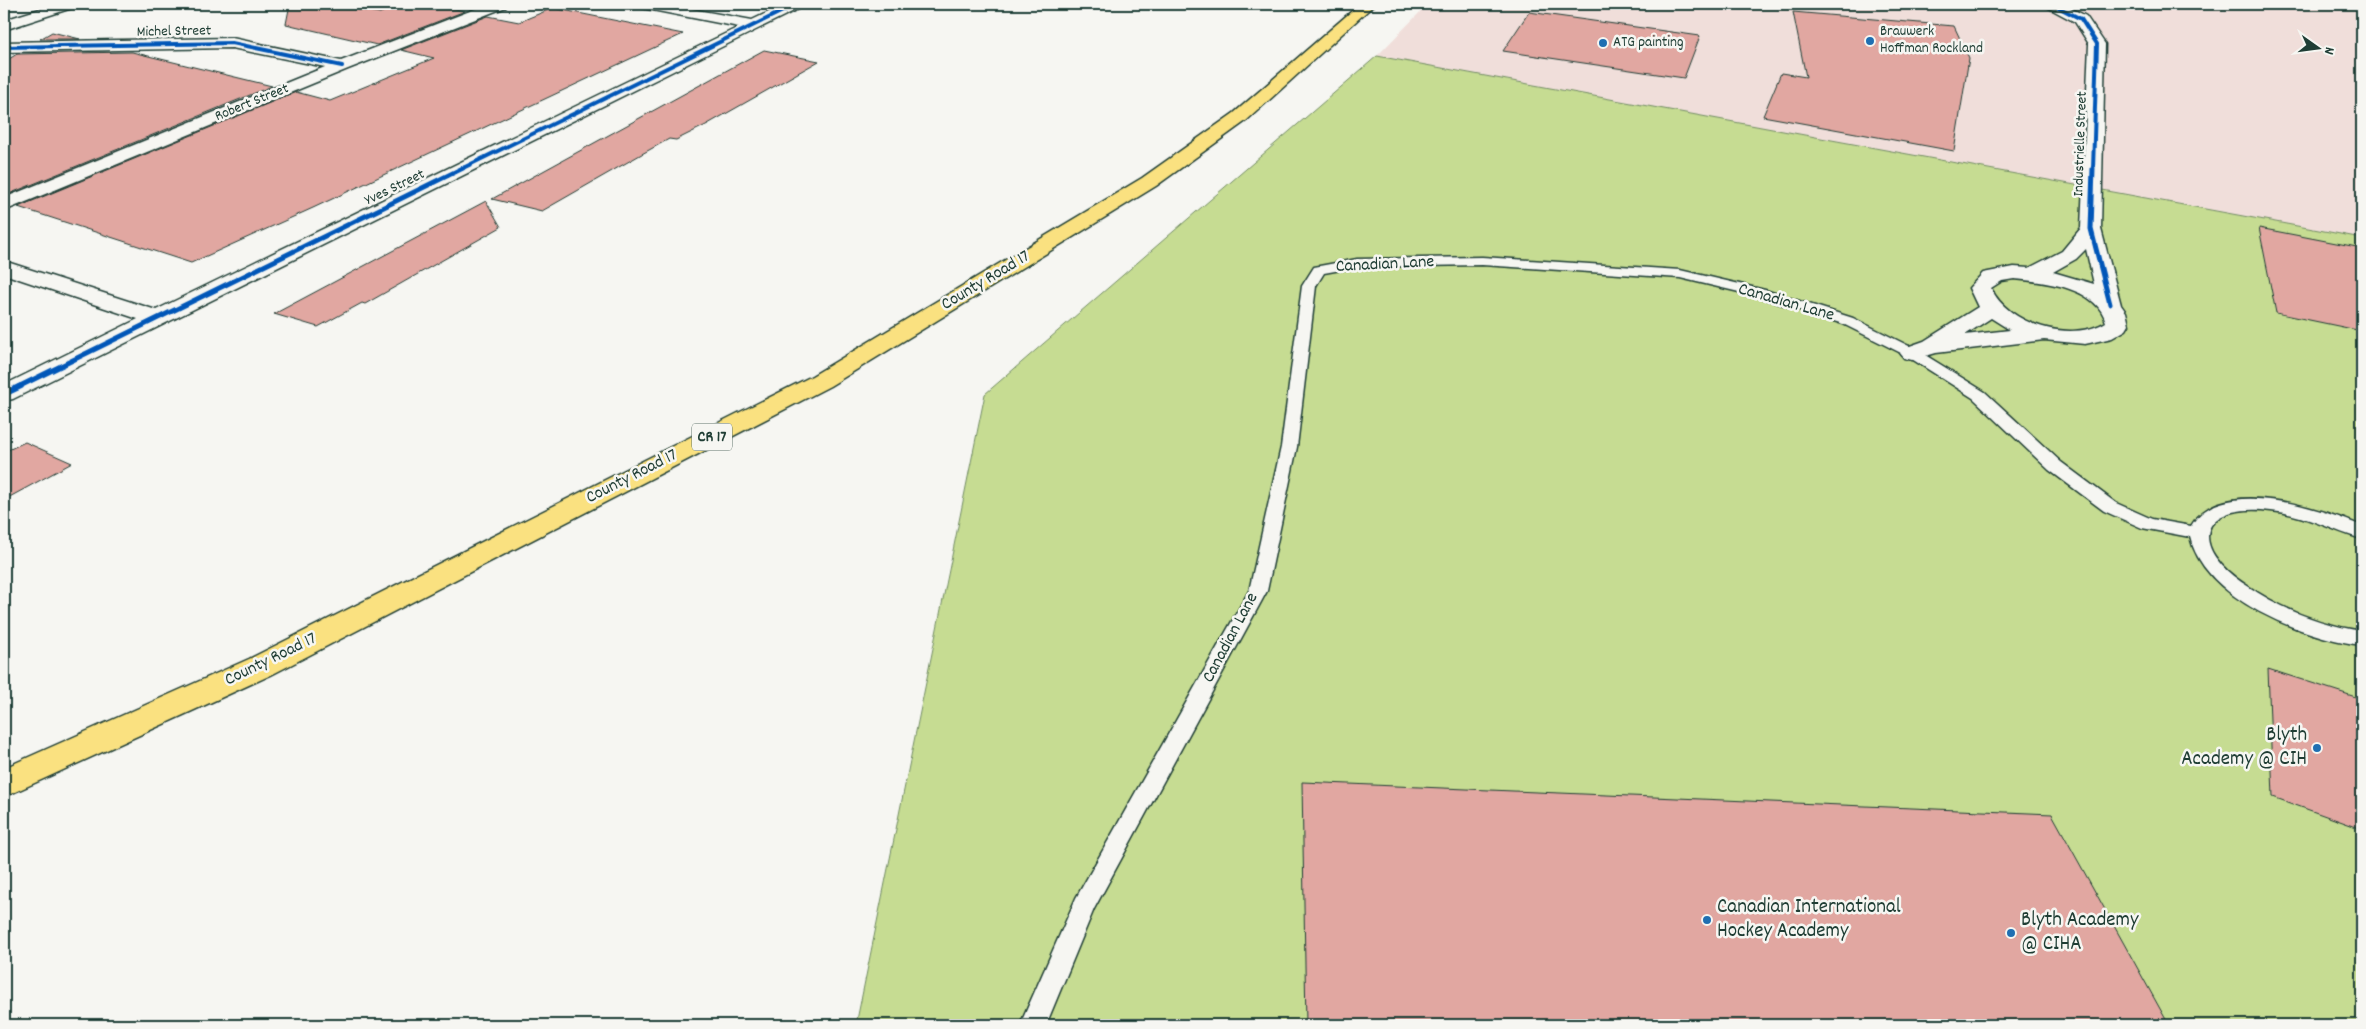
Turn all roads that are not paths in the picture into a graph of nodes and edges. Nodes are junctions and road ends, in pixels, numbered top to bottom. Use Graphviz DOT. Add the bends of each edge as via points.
graph roads {
  1 [pos="70,4"];
  2 [pos="501,4"];
  3 [pos="642,4"];
  4 [pos="797,4"];
  5 [pos="1368,4"];
  6 [pos="2052,4"];
  7 [pos="4,25"];
  8 [pos="753,25"];
  9 [pos="4,47"];
  10 [pos="342,66"];
  11 [pos="4,205"];
  12 [pos="2091,229"];
  13 [pos="4,266"];
  14 [pos="2035,273"];
  15 [pos="2110,304"];
  16 [pos="1990,309"];
  17 [pos="160,319"];
  18 [pos="2050,334"];
  19 [pos="1922,350"];
  20 [pos="4,394"];
  21 [pos="2198,533"];
  22 [pos="2362,534"];
  23 [pos="2362,638"];
  24 [pos="4,783"];
  25 [pos="1034,1025"];
  1 -- 7 [label="street"];
  2 -- 10 [label="street, Robert Street"];
  3 -- 8 [label="street"];
  4 -- 8 [label="street, Yves Street"];
  5 -- 24 [label="main road, County Road 17 / CR 17" via="1240,117 1149,182 821,381 260,666"];
  6 -- 12 [label="street, Industrielle Street" via="2081,19 2097,44"];
  8 -- 17 [label="street, Yves Street"];
  9 -- 10 [label="street, Michel Street" via="232,43"];
  10 -- 11 [label="street, Robert Street"];
  12 -- 14 [label="street" via="2069,255"];
  12 -- 15 [label="street, Industrielle Street"];
  13 -- 17 [label="street"];
  14 -- 15 [label="street" via="2078,285"];
  14 -- 16 [label="street" via="1997,275 1984,280 1980,288 1981,298"];
  15 -- 18 [label="street, Industrielle Street" via="2117,315 2118,325 2110,332 2095,337"];
  16 -- 18 [label="street, Industrielle Street" via="2014,322"];
  16 -- 19 [label="street"];
  17 -- 20 [label="street, Yves Street"];
  18 -- 19 [label="street, Industrielle Street" via="1996,338"];
  19 -- 21 [label="lane, Canadian Lane" via="1980,395 2055,466 2110,507 2148,524"];
  19 -- 25 [label="lane, Canadian Lane" via="1848,321 1760,293 1680,274 1482,261 1357,263 1318,270 1309,286 1288,446 1258,591 1084,905"];
  21 -- 22 [label="lane" via="2205,517 2225,507 2255,504 2292,509 2331,520"];
  21 -- 23 [label="lane" via="2203,552 2218,573 2245,594 2279,614 2318,629"];
}
